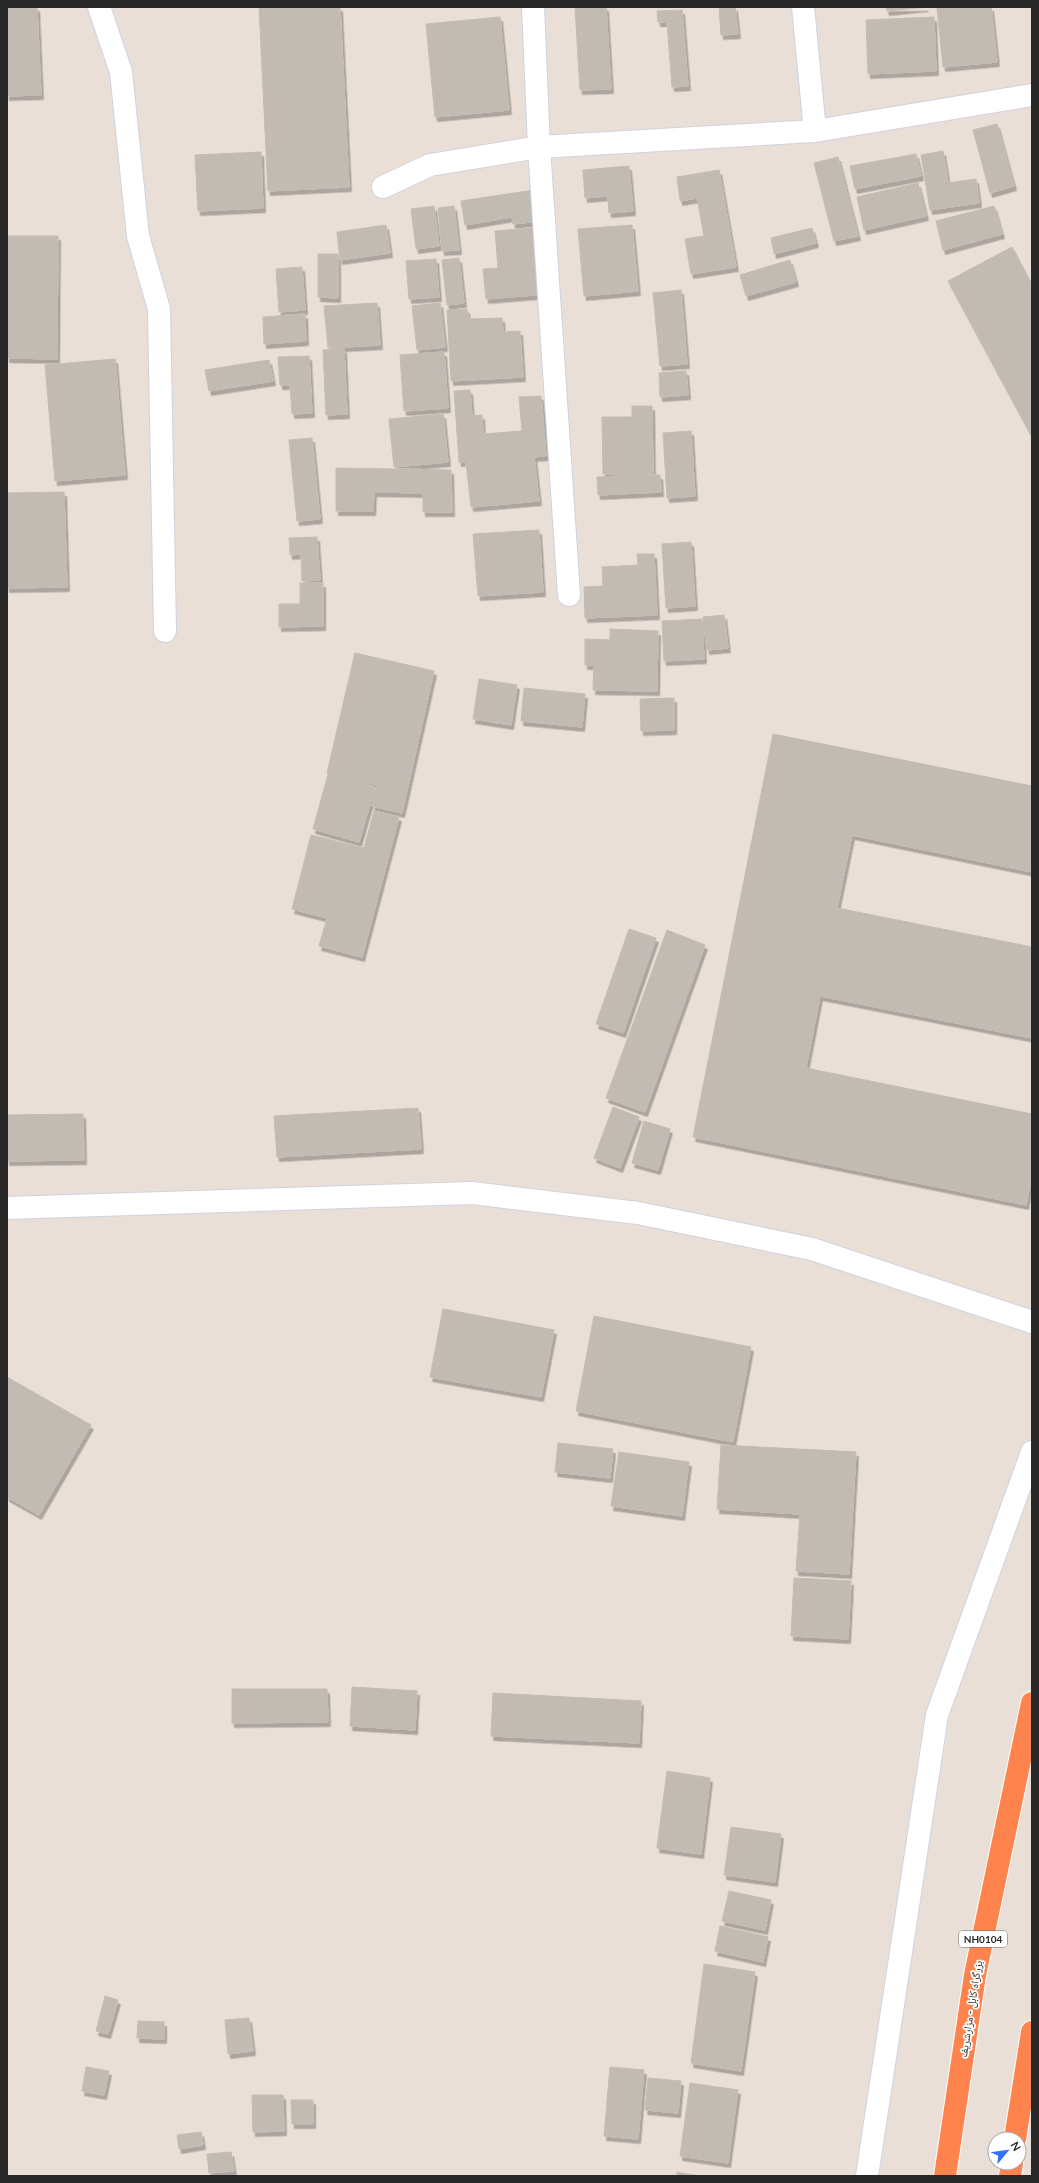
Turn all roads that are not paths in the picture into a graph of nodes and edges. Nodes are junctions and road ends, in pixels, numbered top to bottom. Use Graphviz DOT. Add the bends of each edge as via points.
graph roads {
  1 [pos="98,7"];
  2 [pos="532,7"];
  3 [pos="803,7"];
  4 [pos="1032,95"];
  5 [pos="816,131"];
  6 [pos="539,147"];
  7 [pos="383,187"];
  8 [pos="569,595"];
  9 [pos="165,631"];
  10 [pos="7,1208"];
  11 [pos="1032,1322"];
  12 [pos="1032,1452"];
  13 [pos="1032,1703"];
  14 [pos="1032,2032"];
  15 [pos="1016,2131"];
  16 [pos="867,2176"];
  17 [pos="945,2176"];
  1 -- 9 [label="street" via="121,72 138,236 159,308"];
  2 -- 6 [label="street"];
  3 -- 5 [label="street"];
  4 -- 5 [label="street"];
  5 -- 6 [label="street"];
  6 -- 7 [label="street" via="430,166"];
  6 -- 8 [label="street"];
  10 -- 11 [label="street" via="472,1193 638,1213 812,1249"];
  12 -- 16 [label="street" via="937,1716"];
  13 -- 17 [label="highway, بزرگراه کابل - مزارشریف / NH0104" via="975,1975"];
  14 -- 15 [label="highway"];
}
